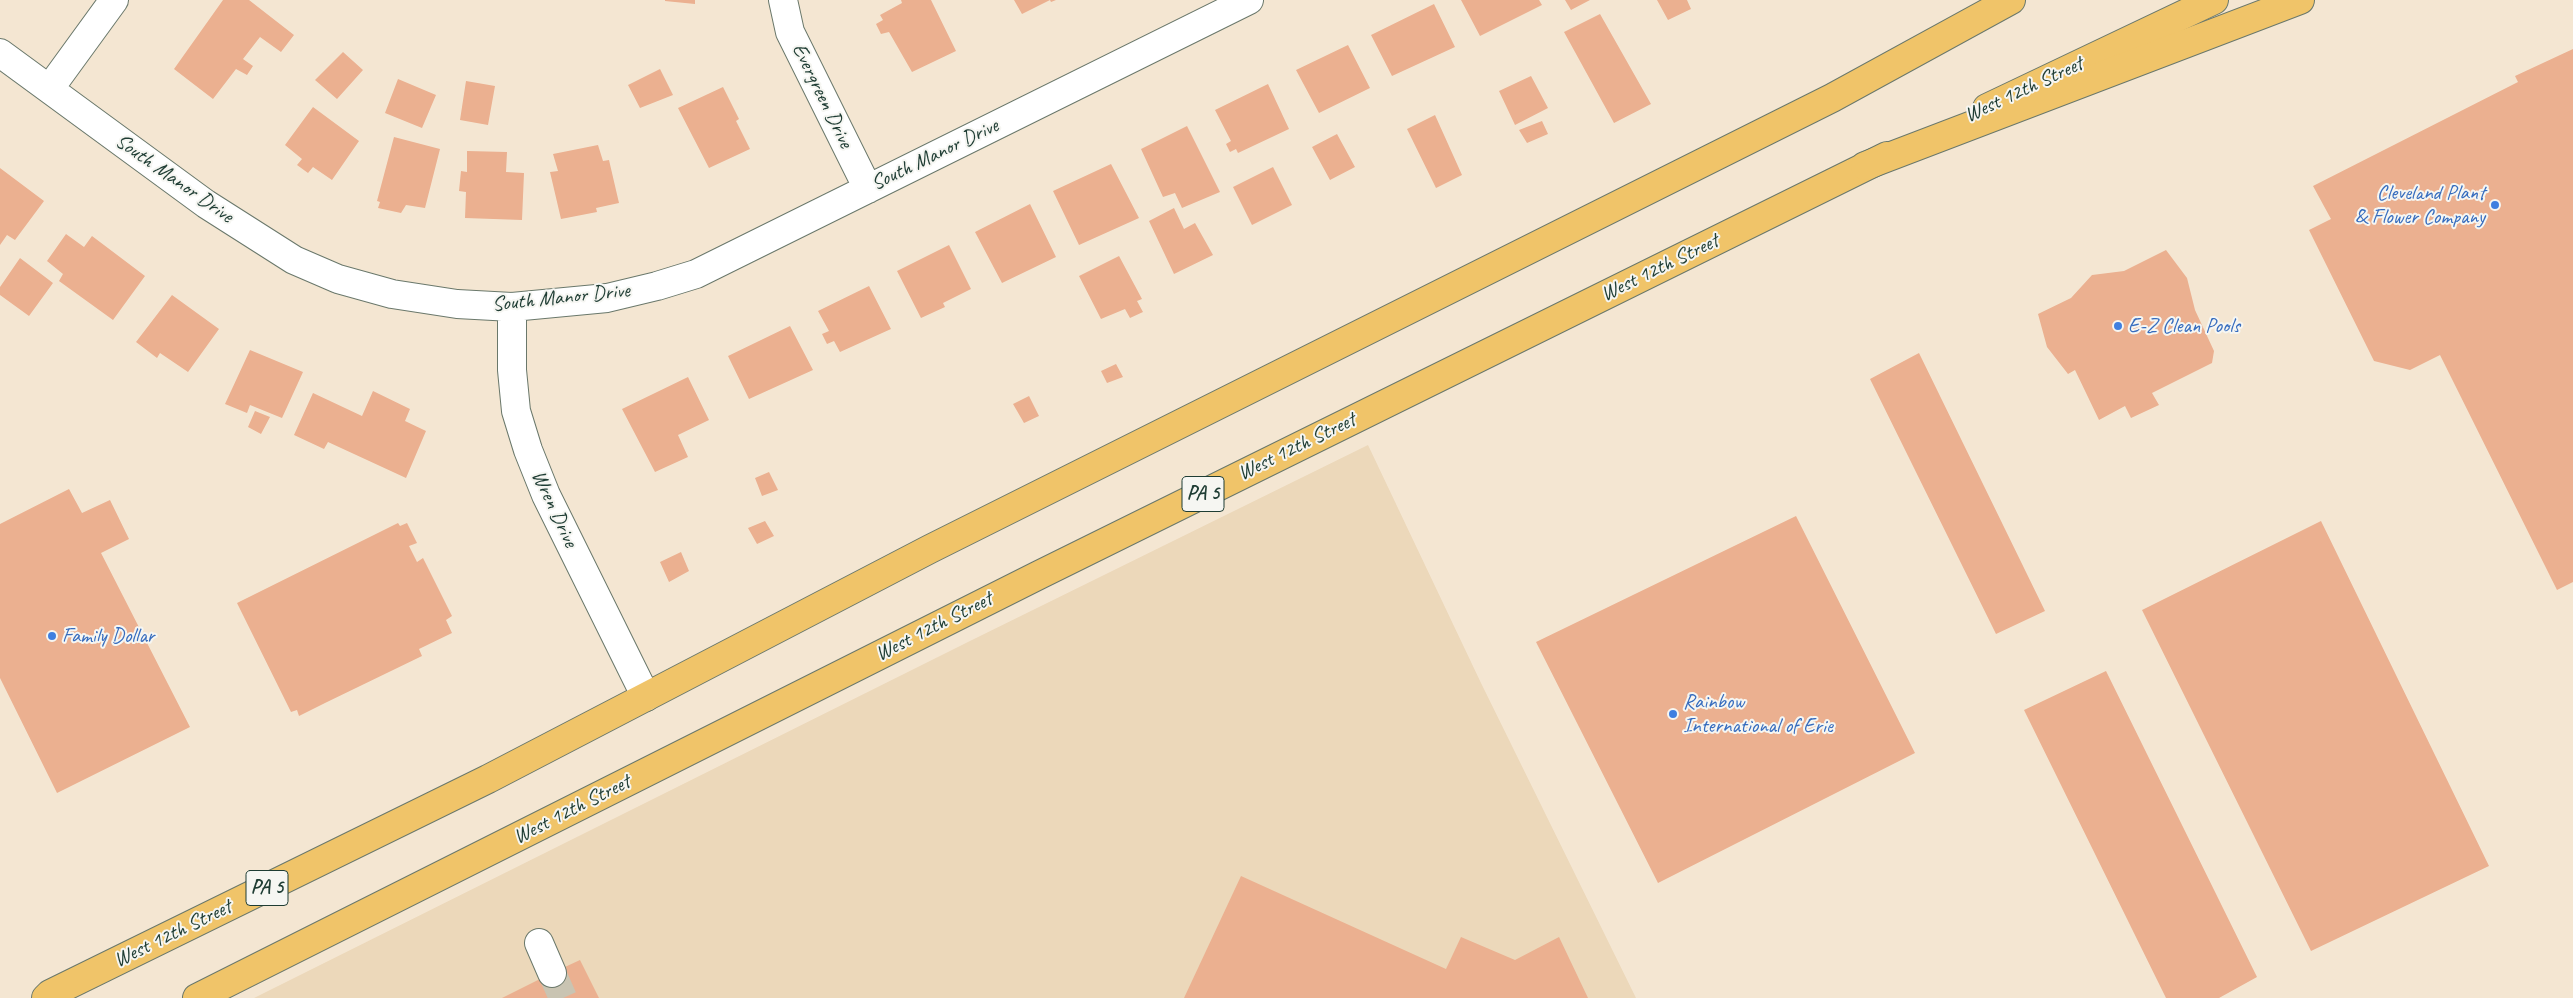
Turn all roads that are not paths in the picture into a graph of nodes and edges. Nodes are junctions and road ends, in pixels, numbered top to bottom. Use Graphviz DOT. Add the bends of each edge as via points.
graph roads {
  1 [pos="114,0"];
  2 [pos="783,0"];
  3 [pos="1249,0"];
  4 [pos="2011,0"];
  5 [pos="2214,0"];
  6 [pos="2300,0"];
  7 [pos="0,53"];
  8 [pos="50,88"];
  9 [pos="1865,166"];
  10 [pos="868,189"];
  11 [pos="512,307"];
  12 [pos="646,698"];
  13 [pos="539,943"];
  14 [pos="552,973"];
  15 [pos="46,998"];
  16 [pos="197,998"];
  1 -- 8 [label="street"];
  2 -- 10 [label="street, Evergreen Drive" via="790,32"];
  3 -- 10 [label="street, South Manor Drive"];
  4 -- 12 [label="main road, West 12th Street / PA 5" via="1832,98 930,548"];
  5 -- 9 [label="main road, West 12th Street / PA 5"];
  6 -- 9 [label="main road"];
  7 -- 8 [label="street, South Manor Drive"];
  8 -- 11 [label="street, South Manor Drive" via="206,204 294,260 338,279 392,294 457,304"];
  9 -- 16 [label="main road, West 12th Street / PA 5" via="1048,570"];
  10 -- 11 [label="street, South Manor Drive" via="696,274 608,298"];
  11 -- 12 [label="street, Wren Drive" via="516,411 528,450 546,495"];
  12 -- 15 [label="main road, West 12th Street / PA 5"];
  13 -- 14 [label="street"];
}
